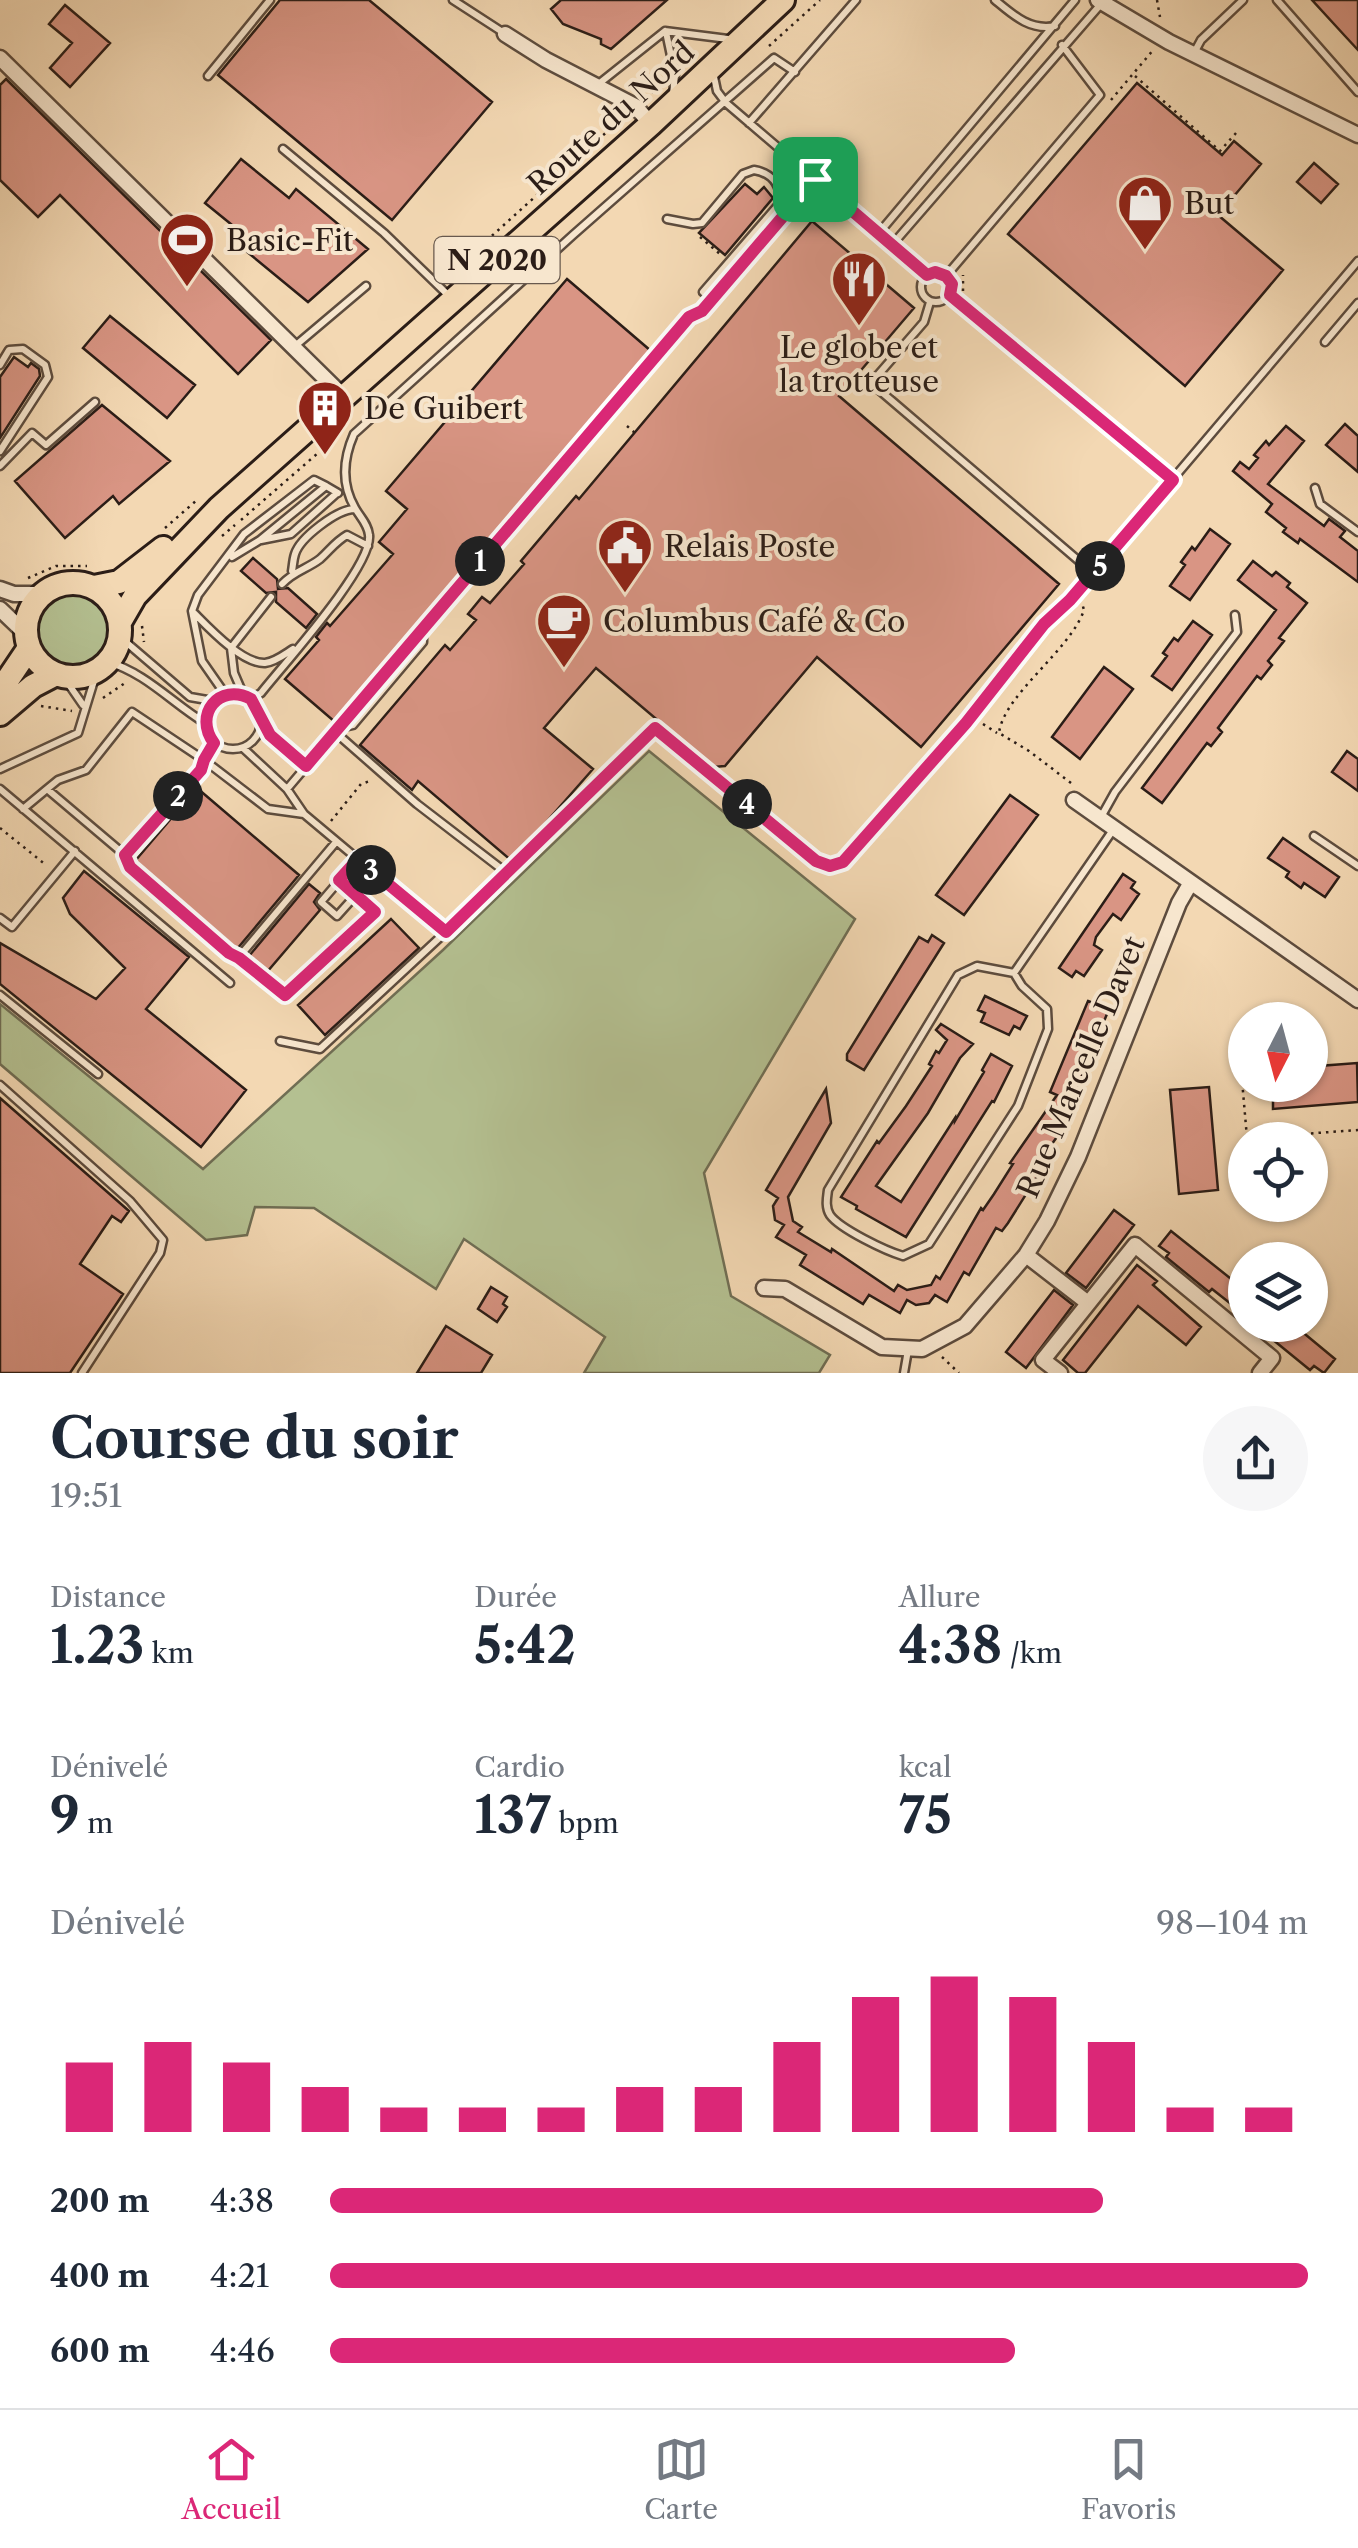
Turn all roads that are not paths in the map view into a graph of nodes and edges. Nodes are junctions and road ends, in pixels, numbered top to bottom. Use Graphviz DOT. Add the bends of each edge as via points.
graph roads {
  1 [pos="270,0"];
  2 [pos="453,0"];
  3 [pos="856,0"];
  4 [pos="995,0"];
  5 [pos="1076,0"];
  6 [pos="1244,0"];
  7 [pos="1277,0"];
  8 [pos="1100,1"];
  9 [pos="782,3"];
  10 [pos="1055,26"];
  11 [pos="665,31"];
  12 [pos="749,32"];
  13 [pos="505,34"];
  14 [pos="1062,45"];
  15 [pos="1194,54"];
  16 [pos="0,58"];
  17 [pos="712,66"];
  18 [pos="795,72"];
  19 [pos="208,76"];
  20 [pos="596,86"];
  21 [pos="1358,92"];
  22 [pos="726,104"];
  23 [pos="671,105"];
  24 [pos="749,123"];
  25 [pos="651,124"];
  26 [pos="1358,135"];
  27 [pos="283,150"];
  28 [pos="815,179"];
  29 [pos="667,219"];
  30 [pos="878,234"];
  31 [pos="892,245"];
  32 [pos="1358,261"];
  33 [pos="927,275"];
  34 [pos="946,276"];
  35 [pos="366,286"];
  36 [pos="702,292"];
  37 [pos="950,295"];
  38 [pos="453,299"];
  39 [pos="930,302"];
  40 [pos="1358,303"];
  41 [pos="1325,342"];
  42 [pos="295,346"];
  43 [pos="0,364"];
  44 [pos="343,396"];
  45 [pos="96,402"];
  46 [pos="0,450"];
  47 [pos="0,466"];
  48 [pos="1173,480"];
  49 [pos="326,486"];
  50 [pos="1315,488"];
  51 [pos="348,492"];
  52 [pos="338,493"];
  53 [pos="218,508"];
  54 [pos="355,509"];
  55 [pos="1358,532"];
  56 [pos="260,540"];
  57 [pos="368,546"];
  58 [pos="226,560"];
  59 [pos="292,573"];
  60 [pos="1093,574"];
  61 [pos="96,578"];
  62 [pos="282,584"];
  63 [pos="1,590"];
  64 [pos="43,594"];
  65 [pos="270,597"];
  66 [pos="0,609"];
  67 [pos="192,611"];
  68 [pos="1235,615"];
  69 [pos="120,629"];
  70 [pos="28,641"];
  71 [pos="299,645"];
  72 [pos="232,648"];
  73 [pos="103,667"];
  74 [pos="60,675"];
  75 [pos="0,692"];
  76 [pos="225,694"];
  77 [pos="247,697"];
  78 [pos="214,701"];
  79 [pos="84,706"];
  80 [pos="0,714"];
  81 [pos="262,722"];
  82 [pos="205,723"];
  83 [pos="337,730"];
  84 [pos="214,743"];
  85 [pos="244,748"];
  86 [pos="204,760"];
  87 [pos="306,766"];
  88 [pos="0,769"];
  89 [pos="287,788"];
  90 [pos="0,789"];
  91 [pos="47,789"];
  92 [pos="1074,800"];
  93 [pos="23,810"];
  94 [pos="304,814"];
  95 [pos="1100,818"];
  96 [pos="1115,828"];
  97 [pos="1314,836"];
  98 [pos="336,842"];
  99 [pos="75,851"];
  100 [pos="125,855"];
  101 [pos="358,859"];
  102 [pos="1358,866"];
  103 [pos="508,874"];
  104 [pos="339,880"];
  105 [pos="1190,884"];
  106 [pos="355,896"];
  107 [pos="0,918"];
  108 [pos="446,932"];
  109 [pos="239,958"];
  110 [pos="1014,973"];
  111 [pos="230,983"];
  112 [pos="0,995"];
  113 [pos="1358,1000"];
  114 [pos="280,1041"];
  115 [pos="98,1074"];
  116 [pos="0,1085"];
  117 [pos="1026,1254"];
  118 [pos="764,1288"];
  119 [pos="1088,1303"];
  120 [pos="908,1349"];
  121 [pos="82,1373"];
  122 [pos="904,1373"];
  123 [pos="1060,1373"];
  124 [pos="1260,1373"];
  1 -- 19 [label="lane"];
  2 -- 13 [label="lane"];
  3 -- 18 [label="lane"];
  4 -- 10 [label="lane" via="1017,18"];
  5 -- 10 [label="lane"];
  6 -- 15 [label="lane"];
  7 -- 21 [label="lane"];
  8 -- 14 [label="lane"];
  8 -- 15 [label="street"];
  9 -- 12 [label="main road, Route du Nord / N 2020"];
  10 -- 30 [label="lane"];
  11 -- 12 [label="lane" via="724,40"];
  11 -- 20 [label="lane"];
  11 -- 23 [label="lane" via="675,75"];
  12 -- 17 [label="main road, Route du Nord / N 2020"];
  13 -- 20 [label="street"];
  14 -- 31 [label="lane"];
  14 -- 34 [label="lane" via="1100,94"];
  15 -- 26 [label="street"];
  16 -- 42 [label="street"];
  17 -- 22 [label="lane"];
  17 -- 23 [label="main road, Route du Nord / N 2020"];
  18 -- 22 [label="lane" via="774,58"];
  18 -- 24 [label="lane"];
  20 -- 25 [label="street" via="635,106"];
  22 -- 24 [label="lane"];
  22 -- 51 [label="lane" via="362,425 348,451"];
  23 -- 25 [label="main road, Route du Nord / N 2020"];
  24 -- 28 [label="lane"];
  25 -- 38 [label="main road, Route du Nord / N 2020"];
  27 -- 38 [label="lane"];
  28 -- 30 [label="lane"];
  28 -- 83 [label="lane"];
  29 -- 36 [label="lane" via="702,222 754,170 780,191 780,203"];
  30 -- 31 [label="lane"];
  31 -- 33 [label="lane"];
  32 -- 48 [label="lane"];
  33 -- 34 [label="lane"];
  33 -- 39 [label="lane" via="921,289"];
  34 -- 37 [label="lane"];
  35 -- 42 [label="lane"];
  37 -- 39 [label="lane"];
  37 -- 48 [label="lane"];
  38 -- 44 [label="main road, Route du Nord / N 2020"];
  39 -- 60 [label="lane" via="924,322 871,383"];
  40 -- 41 [label="lane"];
  42 -- 44 [label="street"];
  43 -- 46 [label="lane" via="9,350 22,349 45,365 48,377"];
  44 -- 53 [label="main road, Route du Nord / N 2020"];
  45 -- 47 [label="lane" via="46,446 32,434"];
  48 -- 60 [label="lane"];
  49 -- 52 [label="lane"];
  49 -- 56 [label="lane"];
  49 -- 58 [label="lane" via="314,480 244,534"];
  50 -- 55 [label="lane" via="1320,504"];
  51 -- 52 [label="lane"];
  51 -- 54 [label="lane"];
  52 -- 56 [label="lane" via="291,534"];
  53 -- 61 [label="main road, Route du Nord / N 2020" via="128,577"];
  53 -- 69 [label="main road, Route du Nord / N 2020" via="135,596"];
  54 -- 57 [label="lane" via="367,527"];
  54 -- 59 [label="lane" via="330,517 296,550"];
  56 -- 58 [label="lane"];
  57 -- 59 [label="lane" via="347,535"];
  57 -- 71 [label="lane"];
  58 -- 67 [label="lane"];
  59 -- 62 [label="lane"];
  60 -- 103 [label="lane" via="843,862 816,861 655,728"];
  61 -- 64 [label="main road"];
  61 -- 69 [label="main road"];
  63 -- 64 [label="street"];
  64 -- 70 [label="main road" via="29,612"];
  65 -- 72 [label="lane"];
  66 -- 70 [label="street"];
  67 -- 72 [label="lane"];
  67 -- 76 [label="lane" via="202,662"];
  68 -- 95 [label="lane" via="1237,632"];
  69 -- 73 [label="main road"];
  69 -- 78 [label="lane" via="190,696"];
  70 -- 74 [label="main road" via="45,668"];
  70 -- 75 [label="main road"];
  71 -- 72 [label="lane" via="266,663"];
  71 -- 77 [label="lane" via="261,693"];
  72 -- 77 [label="lane" via="234,672"];
  73 -- 74 [label="main road" via="86,676"];
  73 -- 79 [label="lane"];
  73 -- 82 [label="lane" via="136,671"];
  74 -- 79 [label="lane"];
  74 -- 80 [label="main road" via="33,686"];
  76 -- 77 [label="lane"];
  76 -- 78 [label="lane"];
  77 -- 81 [label="lane"];
  78 -- 82 [label="lane"];
  79 -- 88 [label="lane" via="83,724 70,739"];
  81 -- 85 [label="lane"];
  81 -- 87 [label="lane"];
  82 -- 84 [label="lane"];
  83 -- 87 [label="lane"];
  83 -- 103 [label="lane" via="380,773"];
  84 -- 85 [label="lane"];
  84 -- 86 [label="lane"];
  85 -- 89 [label="lane"];
  86 -- 91 [label="lane" via="132,712 86,770"];
  86 -- 94 [label="lane" via="268,809"];
  86 -- 100 [label="lane"];
  87 -- 89 [label="lane"];
  89 -- 94 [label="lane"];
  90 -- 93 [label="lane"];
  91 -- 93 [label="lane"];
  91 -- 100 [label="lane"];
  92 -- 95 [label="street"];
  93 -- 99 [label="lane"];
  94 -- 98 [label="lane"];
  95 -- 96 [label="street"];
  96 -- 105 [label="street"];
  96 -- 110 [label="lane"];
  97 -- 102 [label="lane"];
  98 -- 101 [label="lane"];
  98 -- 109 [label="lane"];
  99 -- 107 [label="lane" via="12,927"];
  99 -- 111 [label="lane"];
  100 -- 109 [label="lane" via="130,867"];
  101 -- 104 [label="lane"];
  101 -- 108 [label="lane"];
  103 -- 108 [label="lane"];
  104 -- 106 [label="lane"];
  104 -- 106 [label="lane" via="321,902 338,916"];
  105 -- 113 [label="street"];
  105 -- 117 [label="street, Rue Marcelle Davet" via="1078,1157"];
  106 -- 109 [label="lane" via="375,912 285,995"];
  108 -- 114 [label="lane" via="320,1050"];
  110 -- 110 [label="lane" via="977,966 958,975 828,1190 831,1217 888,1252 903,1256 929,1244 1018,1106 1049,1019"];
  112 -- 115 [label="lane"];
  116 -- 121 [label="lane" via="130,1201 163,1240"];
  117 -- 119 [label="street"];
  117 -- 120 [label="street, Rue Marcelle Davet" via="965,1326 930,1346"];
  118 -- 120 [label="street, Rue Marcelle Davet" via="785,1289 882,1347"];
  119 -- 123 [label="street" via="1043,1360"];
  119 -- 124 [label="street" via="1136,1245 1272,1358"];
  120 -- 122 [label="lane"];
}
